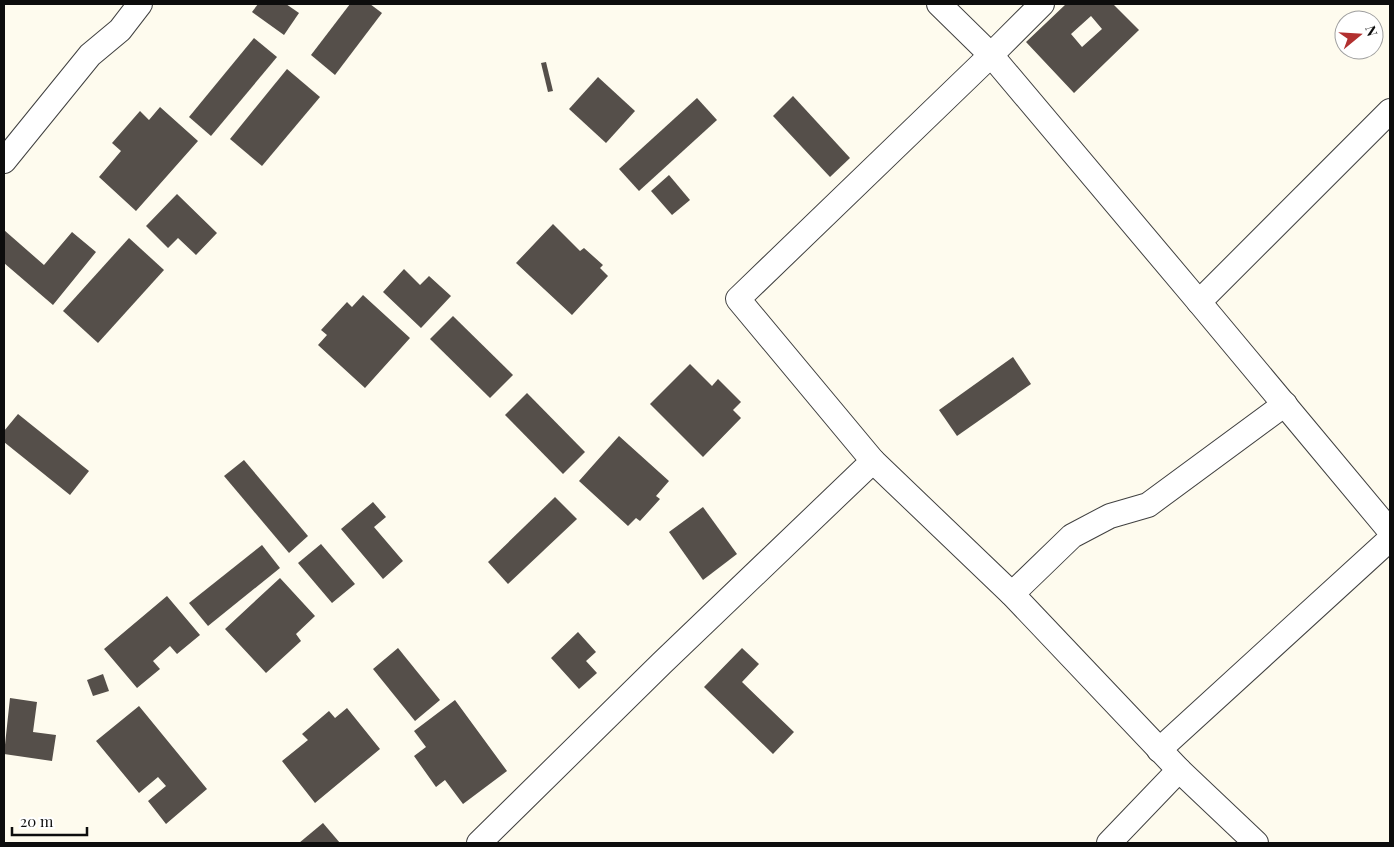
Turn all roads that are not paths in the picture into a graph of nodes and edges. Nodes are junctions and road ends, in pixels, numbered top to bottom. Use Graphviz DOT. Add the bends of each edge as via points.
graph roads {
  1 [pos="140,4"];
  2 [pos="939,4"];
  3 [pos="1042,4"];
  4 [pos="991,55"];
  5 [pos="1390,111"];
  6 [pos="4,161"];
  7 [pos="1200,302"];
  8 [pos="1285,404"];
  9 [pos="873,461"];
  10 [pos="1390,531"];
  11 [pos="1390,539"];
  12 [pos="1012,594"];
  13 [pos="1159,750"];
  14 [pos="1179,770"];
  15 [pos="479,843"];
  16 [pos="1109,843"];
  17 [pos="1256,843"];
  1 -- 6 [label="street" via="120,30 90,55"];
  2 -- 4 [label="street"];
  3 -- 4 [label="street"];
  4 -- 7 [label="street"];
  4 -- 9 [label="street" via="738,298"];
  5 -- 7 [label="street"];
  7 -- 8 [label="street"];
  8 -- 10 [label="street"];
  8 -- 12 [label="street" via="1148,505 1110,516 1072,536"];
  9 -- 12 [label="street"];
  9 -- 15 [label="street"];
  11 -- 13 [label="street"];
  12 -- 13 [label="street"];
  13 -- 14 [label="street"];
  14 -- 16 [label="street"];
  14 -- 17 [label="street"];
}
